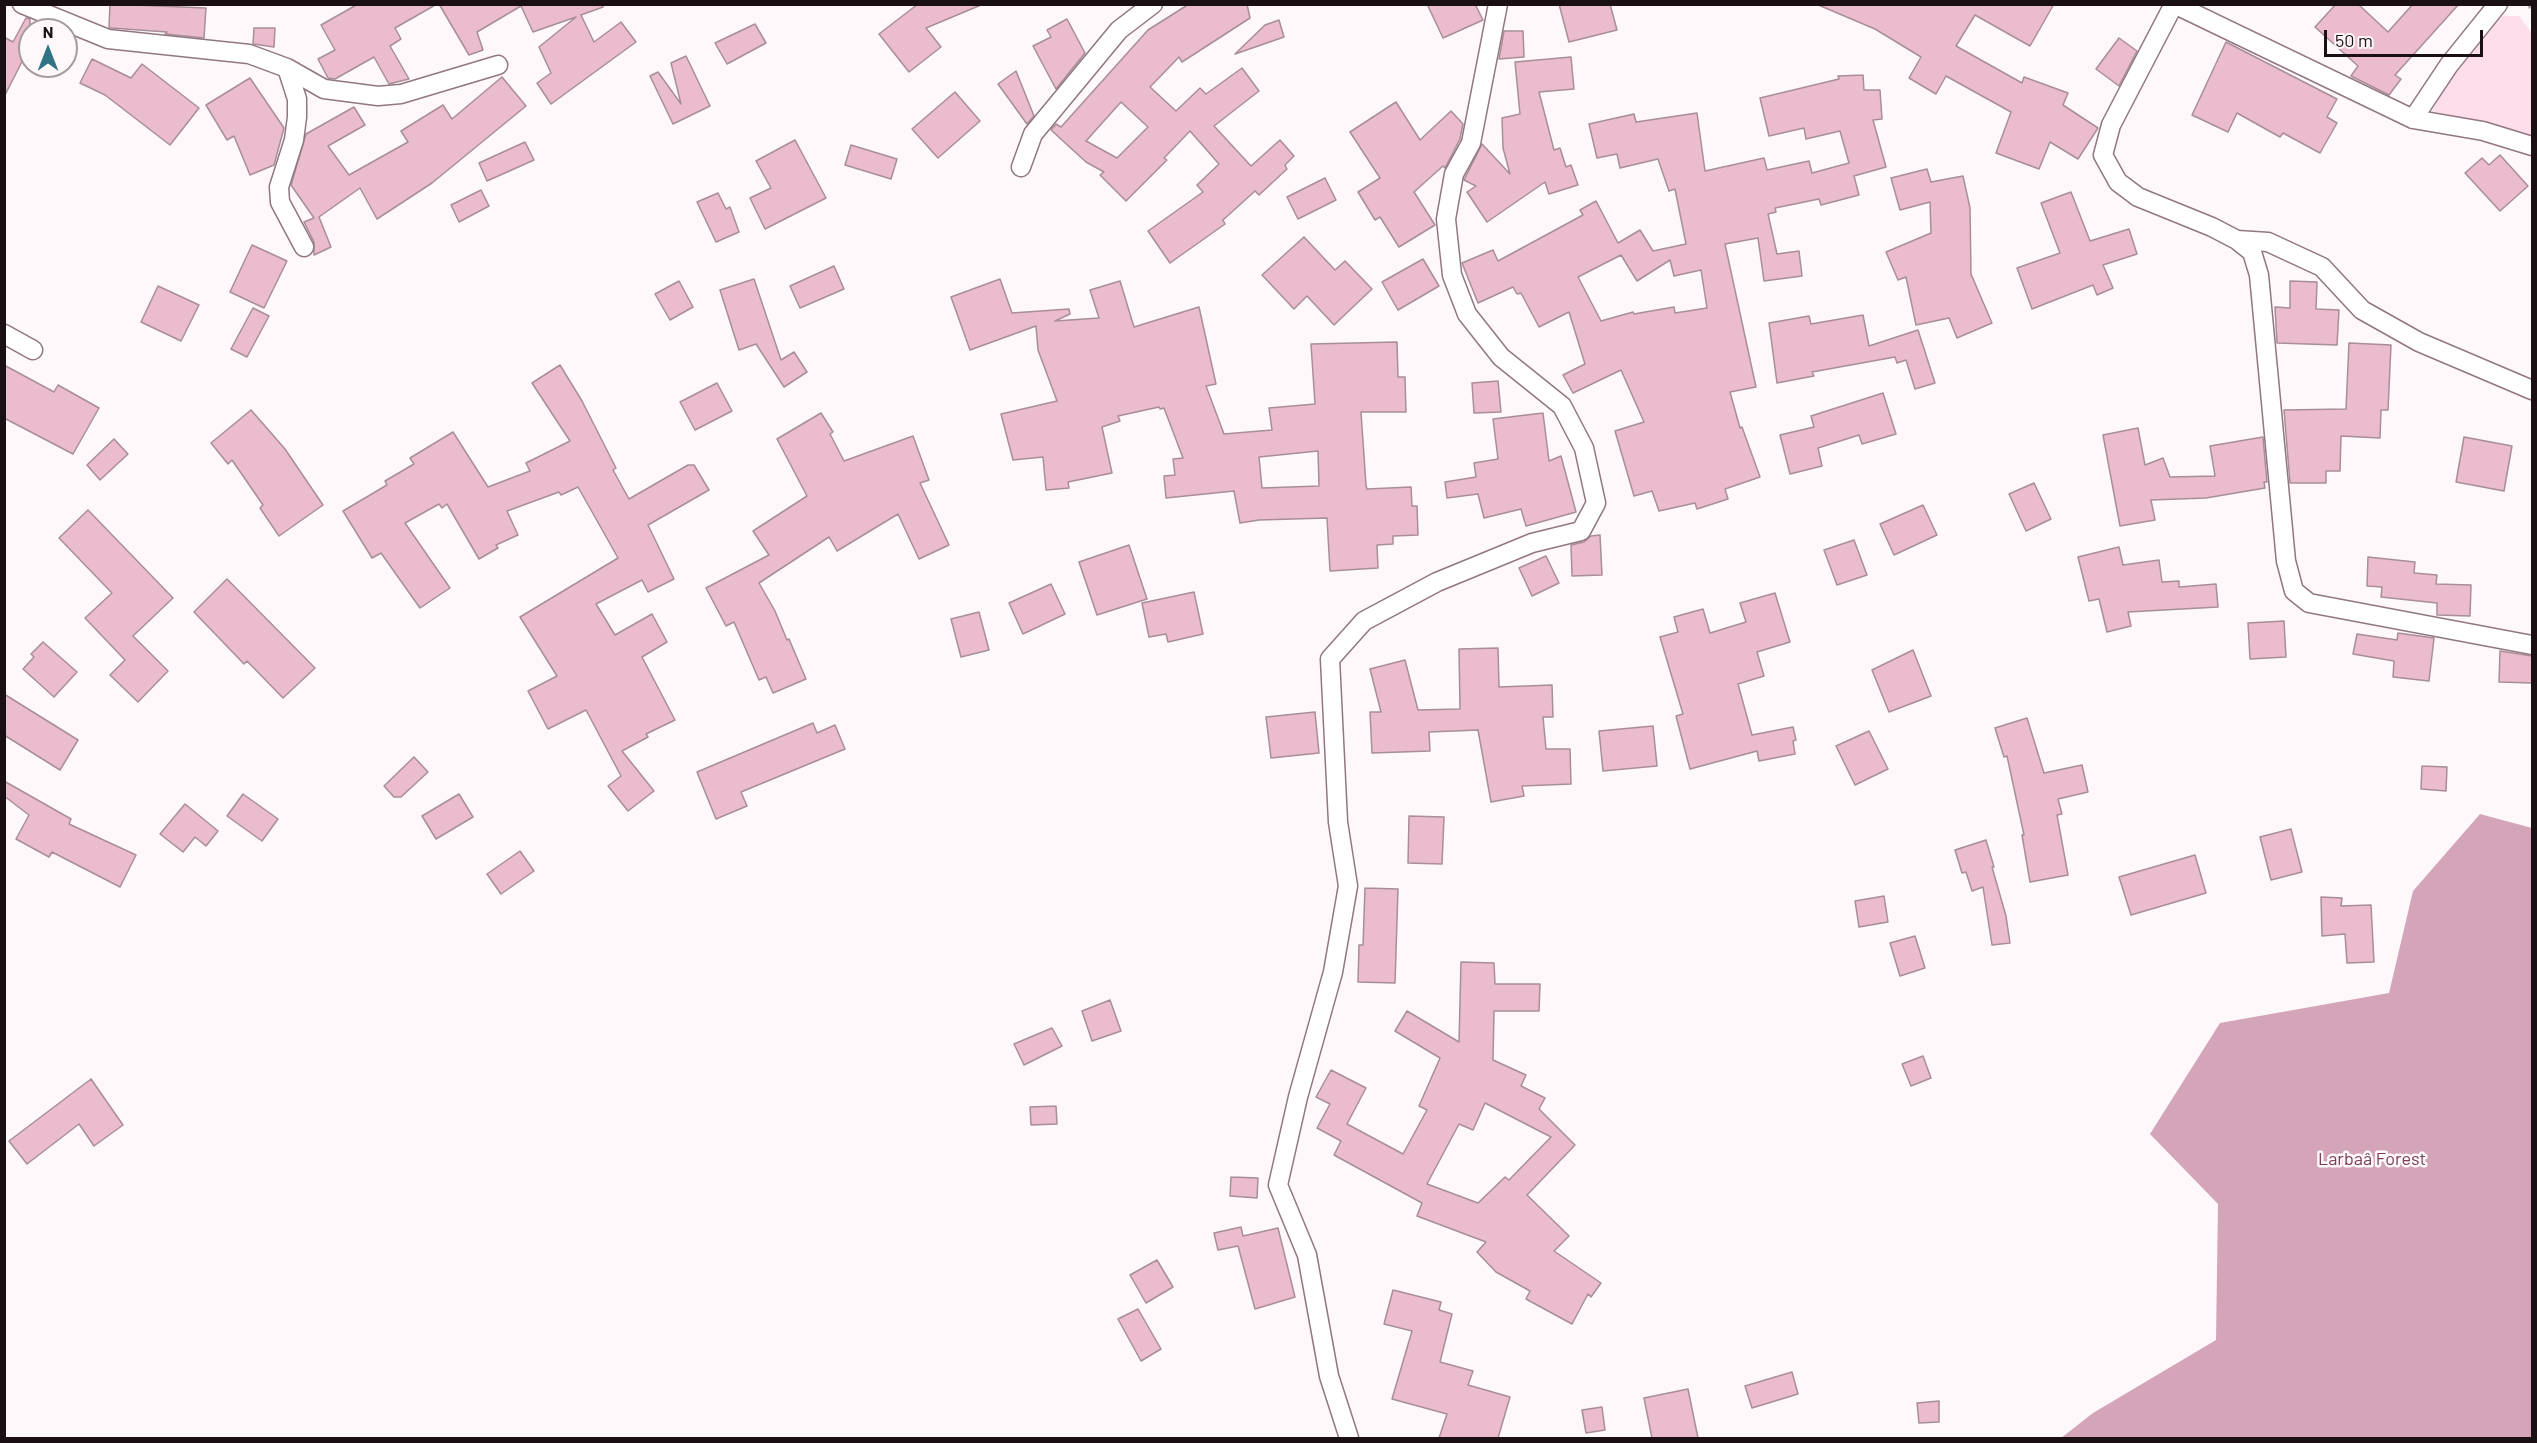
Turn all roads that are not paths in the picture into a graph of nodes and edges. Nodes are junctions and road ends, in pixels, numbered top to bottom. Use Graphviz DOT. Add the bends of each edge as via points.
graph roads {
  1 [pos="22,4"];
  2 [pos="1153,4"];
  3 [pos="1498,4"];
  4 [pos="2174,4"];
  5 [pos="2498,4"];
  6 [pos="498,65"];
  7 [pos="287,68"];
  8 [pos="2413,119"];
  9 [pos="2532,146"];
  10 [pos="1021,167"];
  11 [pos="2237,240"];
  12 [pos="304,247"];
  13 [pos="4,334"];
  14 [pos="33,350"];
  15 [pos="2532,390"];
  16 [pos="2532,645"];
  17 [pos="1349,1438"];
  1 -- 7 [label="street" via="108,39 249,54"];
  2 -- 10 [label="street" via="1119,30 1033,134"];
  3 -- 17 [label="street" via="1471,143 1454,174 1446,219 1452,274 1467,314 1501,357 1562,406 1584,448 1596,503 1581,531 1521,547 1437,582 1364,621 1330,659 1338,822 1348,886 1333,972 1278,1185 1307,1255 1329,1376"];
  4 -- 8 [label="street"];
  4 -- 11 [label="street" via="2111,126 2103,154 2118,182 2138,197"];
  5 -- 8 [label="street" via="2449,65"];
  6 -- 7 [label="street" via="401,94 378,96 324,89"];
  7 -- 12 [label="street" via="297,99 297,117 279,188 280,202"];
  8 -- 9 [label="street"];
  11 -- 15 [label="street" via="2268,242 2322,267 2362,310 2419,342"];
  11 -- 16 [label="street" via="2252,252 2259,275 2286,561 2294,591 2309,603"];
  13 -- 14 [label="street"];
}
